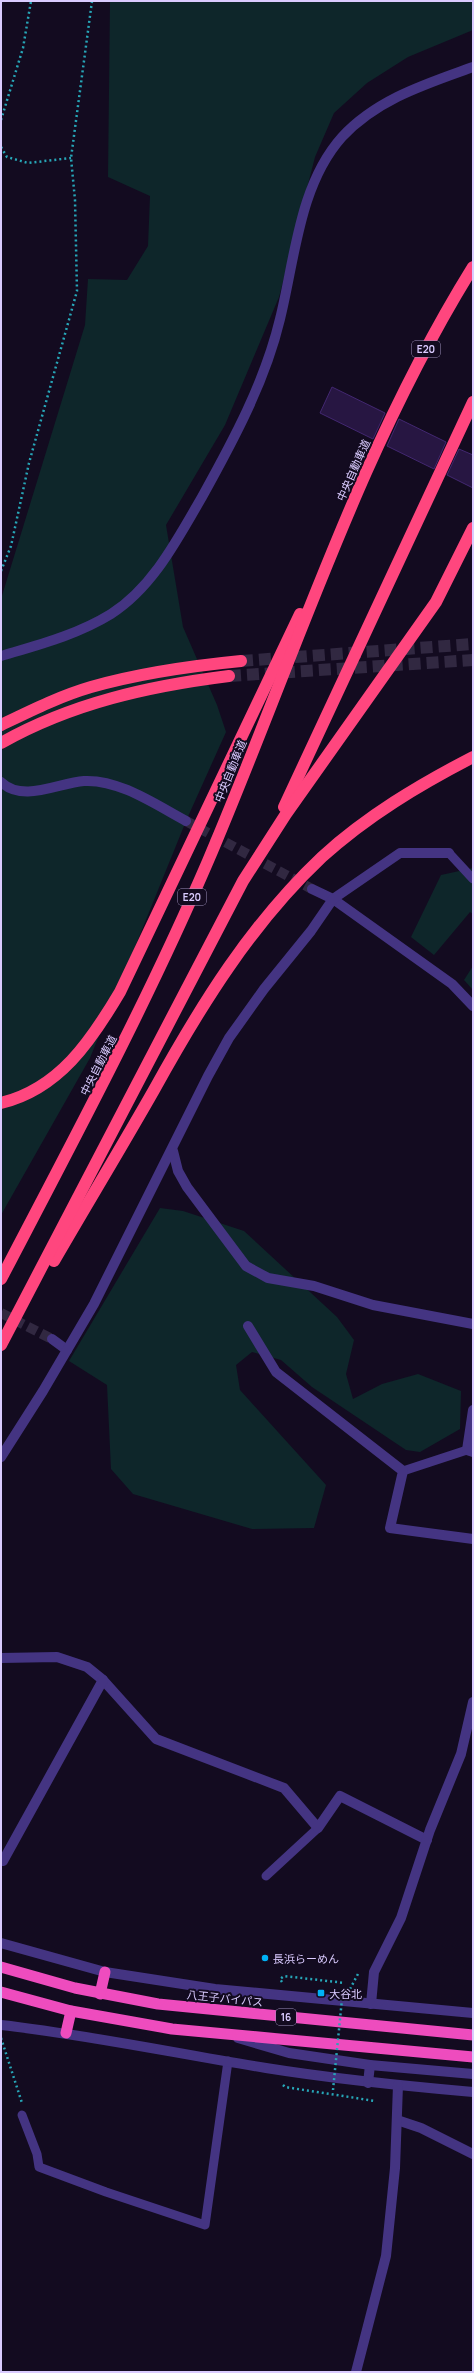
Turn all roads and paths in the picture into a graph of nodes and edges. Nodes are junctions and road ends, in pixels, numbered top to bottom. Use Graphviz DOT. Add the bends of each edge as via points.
graph roads {
  1 [pos="30,1"];
  2 [pos="92,1"];
  3 [pos="473,67"];
  4 [pos="1,120"];
  5 [pos="1,146"];
  6 [pos="71,158"];
  7 [pos="473,267"];
  8 [pos="473,402"];
  9 [pos="353,501"];
  10 [pos="473,528"];
  11 [pos="1,571"];
  12 [pos="1,656"];
  13 [pos="241,661"];
  14 [pos="229,676"];
  15 [pos="1,725"];
  16 [pos="1,743"];
  17 [pos="473,757"];
  18 [pos="1,782"];
  19 [pos="186,821"];
  20 [pos="267,842"];
  21 [pos="448,853"];
  22 [pos="473,879"];
  23 [pos="312,889"];
  24 [pos="333,899"];
  25 [pos="473,1006"];
  26 [pos="1,1103"];
  27 [pos="173,1151"];
  28 [pos="1,1279"];
  29 [pos="473,1324"];
  30 [pos="248,1326"];
  31 [pos="52,1339"];
  32 [pos="1,1345"];
  33 [pos="67,1350"];
  34 [pos="1,1352"];
  35 [pos="473,1410"];
  36 [pos="470,1451"];
  37 [pos="1,1457"];
  38 [pos="403,1471"];
  39 [pos="473,1539"];
  40 [pos="1,1658"];
  41 [pos="103,1680"];
  42 [pos="473,1702"];
  43 [pos="318,1828"];
  44 [pos="427,1840"];
  45 [pos="2,1863"];
  46 [pos="266,1876"];
  47 [pos="1,1943"];
  48 [pos="1,1967"];
  49 [pos="361,1969"];
  50 [pos="105,1972"];
  51 [pos="290,1983"];
  52 [pos="345,1983"];
  53 [pos="336,1988"];
  54 [pos="343,1989"];
  55 [pos="1,1992"];
  56 [pos="100,1994"];
  57 [pos="371,2004"];
  58 [pos="71,2011"];
  59 [pos="473,2013"];
  60 [pos="1,2025"];
  61 [pos="66,2033"];
  62 [pos="228,2035"];
  63 [pos="473,2035"];
  64 [pos="1,2038"];
  65 [pos="473,2057"];
  66 [pos="228,2061"];
  67 [pos="370,2065"];
  68 [pos="473,2074"];
  69 [pos="368,2083"];
  70 [pos="398,2085"];
  71 [pos="333,2090"];
  72 [pos="473,2092"];
  73 [pos="22,2115"];
  74 [pos="397,2120"];
  75 [pos="473,2154"];
  76 [pos="356,2372"];
  1 -- 4 [label="path" via="23,48"];
  2 -- 6 [label="path"];
  3 -- 12 [label="street" via="425,84 382,105 354,125 326,159 312,187 272,346 243,421 176,542 147,583 123,606 87,627"];
  5 -- 6 [label="path" via="7,157 28,163"];
  6 -- 11 [label="path" via="77,291 29,463 11,546"];
  7 -- 9 [label="highway, 中央自動車道 / E20" via="435,331"];
  8 -- 20 [label="highway"];
  9 -- 26 [label="highway" via="120,992 96,1032 63,1071 40,1088"];
  9 -- 28 [label="highway, 中央自動車道 / E20" via="208,861 131,1031"];
  10 -- 20 [label="highway" via="436,602"];
  13 -- 15 [label="highway" via="186,666 90,687 54,700"];
  14 -- 16 [label="highway" via="179,682 103,700 73,709"];
  17 -- 34 [label="highway" via="421,784 362,825 305,874 257,927 182,1037"];
  18 -- 19 [label="street" via="10,788 29,791 72,783 97,782 122,789"];
  20 -- 32 [label="highway" via="243,882"];
  21 -- 22 [label="lane"];
  21 -- 24 [label="street" via="400,854"];
  23 -- 24 [label="street"];
  24 -- 25 [label="street" via="452,984"];
  24 -- 27 [label="street" via="229,1038"];
  27 -- 29 [label="street" via="178,1171 187,1187 246,1266 268,1278 314,1286 373,1305"];
  27 -- 33 [label="street" via="94,1304"];
  30 -- 38 [label="street" via="276,1372"];
  31 -- 33 [label="street"];
  33 -- 37 [label="street"];
  35 -- 36 [label="street"];
  36 -- 38 [label="lane"];
  38 -- 39 [label="street" via="390,1528"];
  40 -- 41 [label="street" via="57,1657 87,1667"];
  41 -- 43 [label="street" via="156,1739 284,1788"];
  41 -- 45 [label="street"];
  42 -- 44 [label="street" via="460,1754"];
  43 -- 44 [label="street" via="340,1796"];
  43 -- 46 [label="lane"];
  44 -- 57 [label="street" via="401,1918 374,1972"];
  47 -- 50 [label="street"];
  48 -- 56 [label="highway, 八王子バイパス / 16"];
  49 -- 54 [label="path" via="352,1988"];
  50 -- 56 [label="highway"];
  50 -- 57 [label="street" via="215,1989"];
  51 -- 52 [label="path" via="282,1982 280,1979 284,1976"];
  53 -- 54 [label="path"];
  54 -- 71 [label="path, bridge"];
  55 -- 58 [label="highway, 16"];
  56 -- 63 [label="highway, 八王子バイパス / 16" via="158,2004"];
  57 -- 59 [label="street"];
  58 -- 61 [label="highway"];
  58 -- 62 [label="highway, 16" via="172,2029"];
  60 -- 61 [label="street"];
  61 -- 66 [label="street"];
  62 -- 65 [label="highway, 16"];
  62 -- 67 [label="street" via="289,2053"];
  64 -- 73 [label="path" via="24,2106"];
  66 -- 69 [label="street"];
  66 -- 73 [label="lane" via="205,2225 39,2167 37,2154"];
  67 -- 68 [label="street"];
  67 -- 69 [label="street"];
  69 -- 70 [label="street"];
  70 -- 72 [label="street"];
  70 -- 74 [label="street"];
  74 -- 75 [label="street" via="422,2128"];
  74 -- 76 [label="street" via="386,2256"];
}
